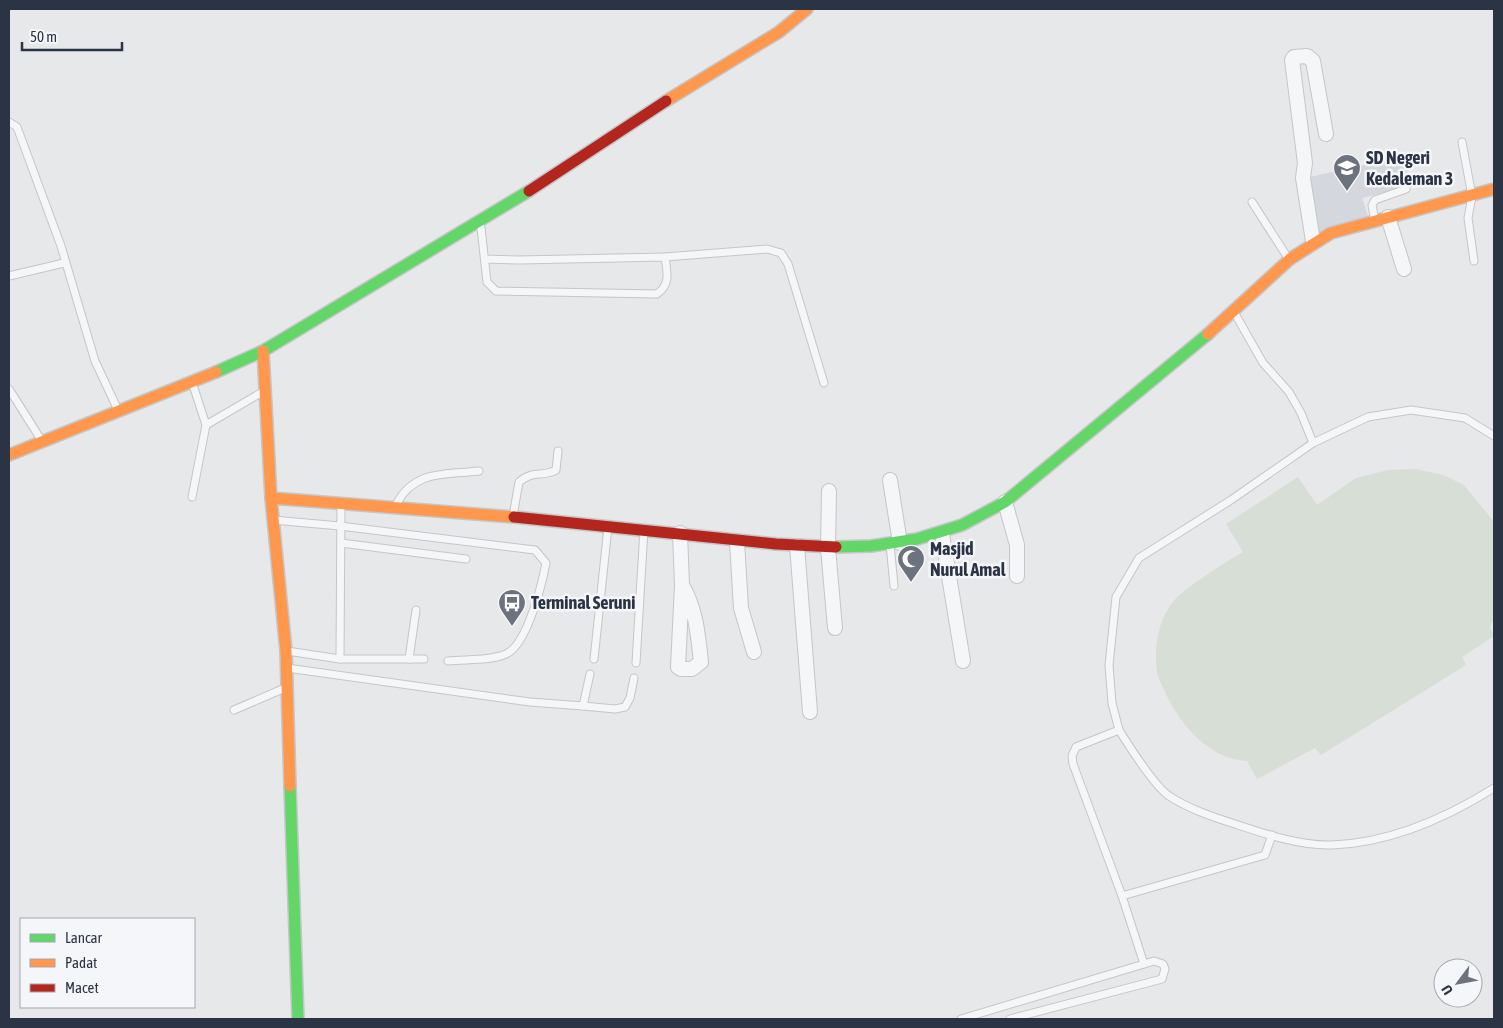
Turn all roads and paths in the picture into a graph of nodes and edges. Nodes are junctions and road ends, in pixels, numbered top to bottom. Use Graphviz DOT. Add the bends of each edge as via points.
graph roads {
  1 [pos="807,9"];
  2 [pos="9,122"];
  3 [pos="1326,134"];
  4 [pos="1462,142"];
  5 [pos="1406,189"];
  6 [pos="1494,189"];
  7 [pos="1472,196"];
  8 [pos="1252,202"];
  9 [pos="1382,219"];
  10 [pos="481,222"];
  11 [pos="1313,241"];
  12 [pos="665,257"];
  13 [pos="1288,258"];
  14 [pos="486,259"];
  15 [pos="1474,261"];
  16 [pos="64,263"];
  17 [pos="1404,269"];
  18 [pos="9,276"];
  19 [pos="1234,312"];
  20 [pos="263,351"];
  21 [pos="193,382"];
  22 [pos="824,384"];
  23 [pos="9,389"];
  24 [pos="265,390"];
  25 [pos="119,413"];
  26 [pos="206,425"];
  27 [pos="1494,436"];
  28 [pos="42,443"];
  29 [pos="1313,443"];
  30 [pos="558,450"];
  31 [pos="9,455"];
  32 [pos="479,471"];
  33 [pos="890,480"];
  34 [pos="829,491"];
  35 [pos="192,497"];
  36 [pos="271,498"];
  37 [pos="342,501"];
  38 [pos="1005,502"];
  39 [pos="396,506"];
  40 [pos="513,517"];
  41 [pos="273,520"];
  42 [pos="340,526"];
  43 [pos="608,526"];
  44 [pos="644,529"];
  45 [pos="680,534"];
  46 [pos="942,534"];
  47 [pos="737,542"];
  48 [pos="341,543"];
  49 [pos="895,543"];
  50 [pos="797,546"];
  51 [pos="828,548"];
  52 [pos="466,559"];
  53 [pos="1017,576"];
  54 [pos="682,585"];
  55 [pos="894,586"];
  56 [pos="416,610"];
  57 [pos="835,628"];
  58 [pos="286,651"];
  59 [pos="754,652"];
  60 [pos="340,659"];
  61 [pos="409,659"];
  62 [pos="424,659"];
  63 [pos="594,659"];
  64 [pos="448,661"];
  65 [pos="963,661"];
  66 [pos="636,663"];
  67 [pos="287,668"];
  68 [pos="590,674"];
  69 [pos="634,678"];
  70 [pos="288,687"];
  71 [pos="583,706"];
  72 [pos="234,710"];
  73 [pos="810,712"];
  74 [pos="1119,730"];
  75 [pos="1494,788"];
  76 [pos="1272,835"];
  77 [pos="1122,896"];
  78 [pos="1144,964"];
  79 [pos="298,1019"];
  80 [pos="961,1019"];
  81 [pos="1010,1019"];
  1 -- 10 [label="main road" via="779,32 682,90"];
  2 -- 16 [label="lane" via="17,127"];
  3 -- 11 [label="street" via="1313,61 1307,56 1294,57 1305,163 1303,178"];
  4 -- 7 [label="lane"];
  5 -- 9 [label="lane" via="1375,200 1372,204"];
  6 -- 7 [label="main road"];
  7 -- 9 [label="main road"];
  7 -- 15 [label="lane" via="1468,218"];
  8 -- 13 [label="lane"];
  9 -- 11 [label="main road"];
  9 -- 17 [label="street"];
  10 -- 14 [label="lane"];
  10 -- 20 [label="main road"];
  11 -- 13 [label="main road"];
  12 -- 14 [label="lane"];
  12 -- 14 [label="lane" via="668,278 665,288 657,294 496,291 487,282"];
  12 -- 22 [label="lane" via="767,249 781,253 788,264"];
  13 -- 19 [label="main road"];
  16 -- 18 [label="lane"];
  16 -- 25 [label="lane" via="95,361"];
  19 -- 29 [label="lane" via="1264,363 1289,392"];
  19 -- 38 [label="main road"];
  20 -- 21 [label="main road"];
  20 -- 24 [label="main road"];
  21 -- 25 [label="main road"];
  21 -- 26 [label="lane"];
  23 -- 28 [label="lane"];
  24 -- 26 [label="lane"];
  24 -- 36 [label="main road"];
  25 -- 28 [label="main road"];
  26 -- 35 [label="lane"];
  27 -- 29 [label="lane" via="1465,418 1411,410 1368,417"];
  28 -- 31 [label="main road"];
  29 -- 74 [label="lane" via="1139,558 1116,597 1108,665"];
  30 -- 40 [label="lane" via="556,470 548,474 528,474 518,482"];
  32 -- 39 [label="lane" via="422,478 404,490"];
  33 -- 49 [label="street"];
  34 -- 51 [label="street"];
  36 -- 37 [label="main road"];
  36 -- 41 [label="main road"];
  37 -- 39 [label="main road"];
  37 -- 42 [label="lane"];
  38 -- 46 [label="main road"];
  38 -- 53 [label="street" via="1017,545"];
  39 -- 40 [label="main road"];
  40 -- 43 [label="main road"];
  41 -- 42 [label="lane"];
  41 -- 58 [label="main road"];
  42 -- 48 [label="lane"];
  42 -- 64 [label="lane" via="535,550 546,563 542,585 520,640 508,653 490,658"];
  43 -- 44 [label="main road"];
  43 -- 63 [label="lane"];
  44 -- 45 [label="main road"];
  44 -- 66 [label="lane"];
  45 -- 47 [label="main road"];
  45 -- 54 [label="street"];
  46 -- 49 [label="main road"];
  46 -- 65 [label="street"];
  47 -- 50 [label="main road"];
  47 -- 59 [label="street" via="741,608"];
  48 -- 52 [label="lane"];
  48 -- 60 [label="lane"];
  49 -- 51 [label="main road"];
  49 -- 55 [label="lane"];
  50 -- 51 [label="main road"];
  50 -- 73 [label="street"];
  51 -- 57 [label="street"];
  54 -- 54 [label="street" via="694,607 697,624 701,662 692,670 678,667"];
  56 -- 61 [label="lane"];
  58 -- 60 [label="lane"];
  58 -- 67 [label="main road"];
  60 -- 61 [label="lane"];
  61 -- 62 [label="lane"];
  67 -- 70 [label="main road"];
  67 -- 71 [label="lane" via="530,702"];
  68 -- 71 [label="lane"];
  69 -- 71 [label="lane" via="625,707"];
  70 -- 72 [label="lane"];
  70 -- 79 [label="main road"];
  74 -- 76 [label="lane" via="1168,795 1205,814"];
  74 -- 77 [label="lane" via="1076,747 1072,756"];
  75 -- 76 [label="lane" via="1440,819 1370,840 1330,845"];
  76 -- 77 [label="lane" via="1265,855"];
  77 -- 78 [label="lane"];
  78 -- 80 [label="lane"];
  78 -- 81 [label="lane" via="1158,961 1165,969 1162,979"];
}
